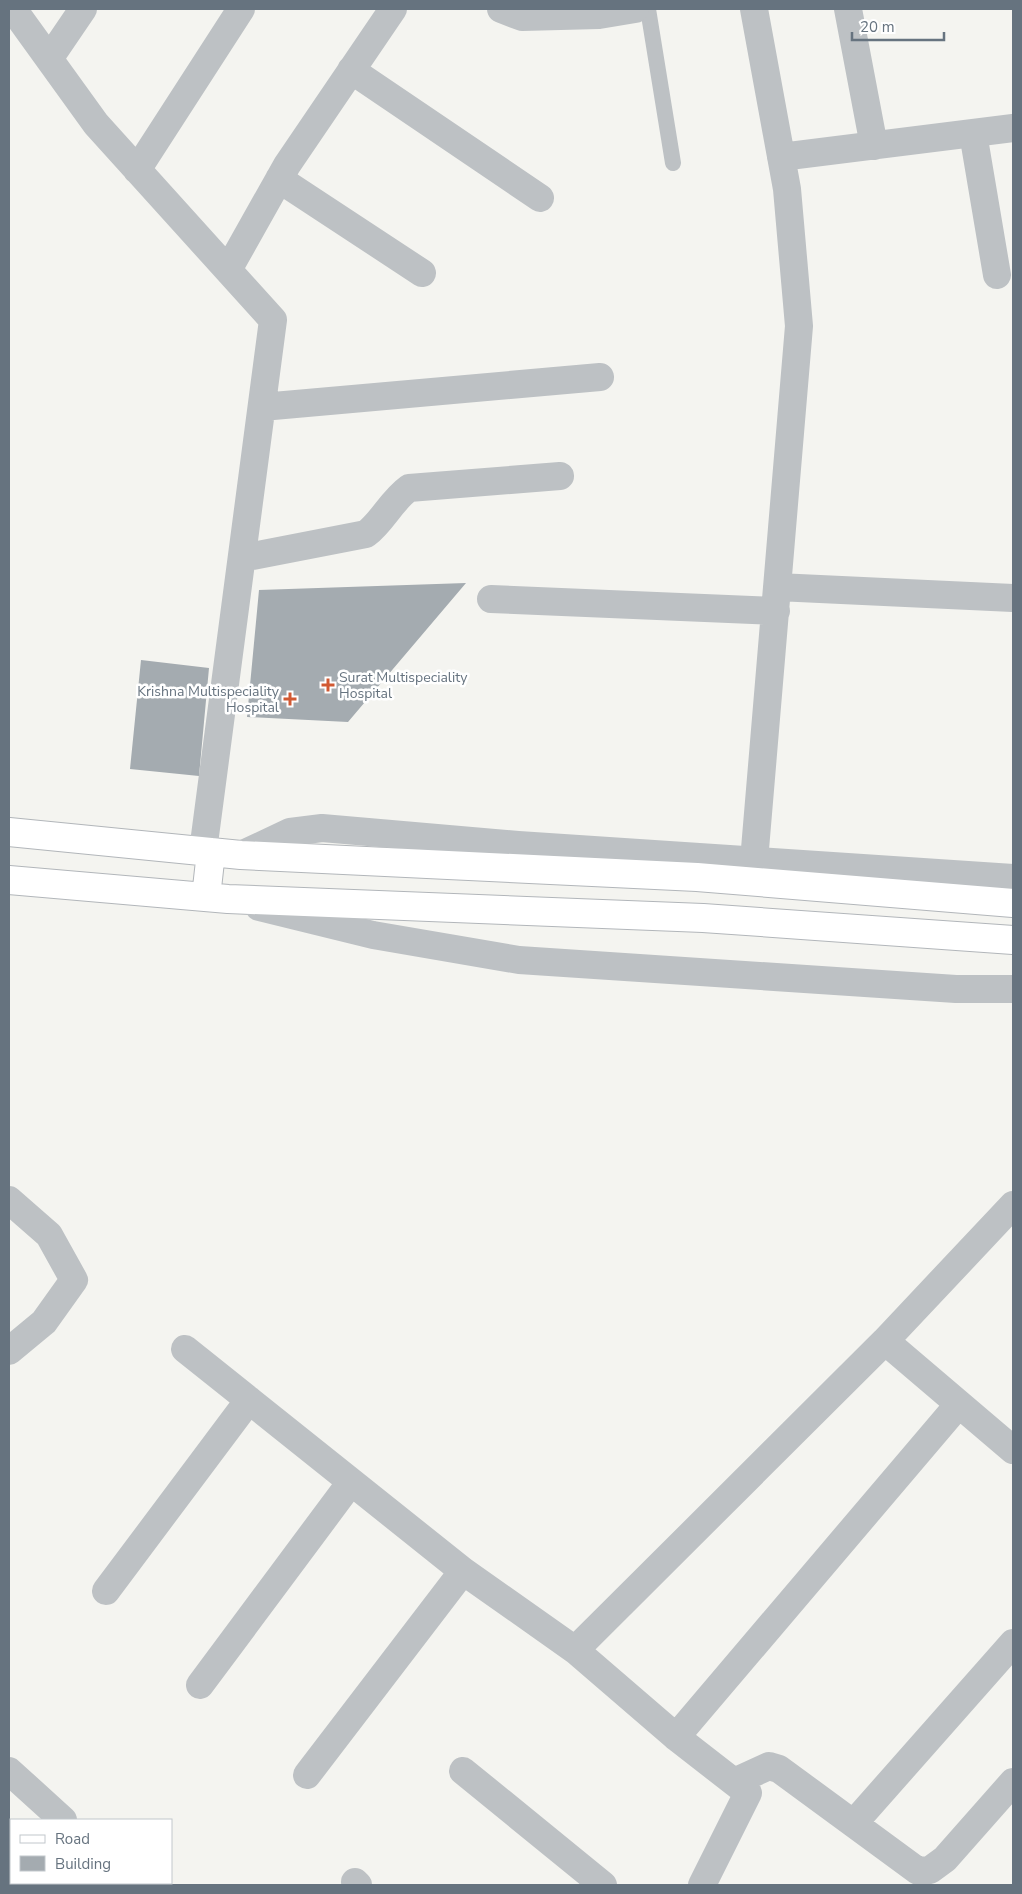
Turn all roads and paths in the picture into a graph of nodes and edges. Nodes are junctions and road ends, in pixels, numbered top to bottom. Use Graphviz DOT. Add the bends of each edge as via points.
graph roads {
  1 [pos="13,9"];
  2 [pos="83,9"];
  3 [pos="241,9"];
  4 [pos="393,9"];
  5 [pos="501,9"];
  6 [pos="636,9"];
  7 [pos="648,9"];
  8 [pos="754,9"];
  9 [pos="848,9"];
  10 [pos="49,58"];
  11 [pos="352,70"];
  12 [pos="1013,128"];
  13 [pos="973,133"];
  14 [pos="874,146"];
  15 [pos="781,157"];
  16 [pos="673,163"];
  17 [pos="137,170"];
  18 [pos="279,179"];
  19 [pos="540,198"];
  20 [pos="228,270"];
  21 [pos="422,273"];
  22 [pos="997,275"];
  23 [pos="600,377"];
  24 [pos="262,407"];
  25 [pos="560,476"];
  26 [pos="242,558"];
  27 [pos="1013,598"];
  28 [pos="491,599"];
  29 [pos="776,599"];
  30 [pos="9,832"];
  31 [pos="207,851"];
  32 [pos="241,855"];
  33 [pos="754,861"];
  34 [pos="406,863"];
  35 [pos="1013,878"];
  36 [pos="9,880"];
  37 [pos="217,898"];
  38 [pos="1013,903"];
  39 [pos="405,906"];
  40 [pos="1013,940"];
  41 [pos="1013,989"];
  42 [pos="9,1200"];
  43 [pos="1013,1205"];
  44 [pos="885,1341"];
  45 [pos="185,1349"];
  46 [pos="9,1350"];
  47 [pos="249,1400"];
  48 [pos="959,1404"];
  49 [pos="1013,1450"];
  50 [pos="351,1482"];
  51 [pos="463,1571"];
  52 [pos="106,1591"];
  53 [pos="1013,1643"];
  54 [pos="575,1650"];
  55 [pos="200,1685"];
  56 [pos="676,1737"];
  57 [pos="9,1771"];
  58 [pos="463,1771"];
  59 [pos="307,1775"];
  60 [pos="734,1782"];
  61 [pos="1013,1782"];
  62 [pos="62,1819"];
  63 [pos="854,1823"];
  64 [pos="706,1884"];
  65 [pos="603,1885"];
  1 -- 10 [label="street"];
  2 -- 10 [label="street"];
  3 -- 17 [label="street"];
  4 -- 11 [label="street"];
  5 -- 6 [label="street" via="522,17 599,15"];
  7 -- 16 [label="lane"];
  8 -- 15 [label="street"];
  9 -- 14 [label="street"];
  10 -- 17 [label="street" via="96,124"];
  11 -- 18 [label="street"];
  11 -- 19 [label="street"];
  12 -- 13 [label="street"];
  13 -- 14 [label="street"];
  13 -- 22 [label="street"];
  14 -- 15 [label="street"];
  15 -- 29 [label="street" via="800,326"];
  17 -- 20 [label="street"];
  18 -- 20 [label="street"];
  18 -- 21 [label="street"];
  20 -- 24 [label="street" via="273,320"];
  23 -- 24 [label="street"];
  24 -- 26 [label="street"];
  25 -- 26 [label="street" via="409,488 366,534"];
  26 -- 31 [label="street"];
  27 -- 29 [label="street"];
  28 -- 29 [label="street"];
  29 -- 33 [label="street"];
  30 -- 31 [label="main road"];
  31 -- 32 [label="main road"];
  31 -- 37 [label="main road"];
  32 -- 33 [label="street" via="290,832 322,828"];
  32 -- 34 [label="main road"];
  33 -- 35 [label="street"];
  34 -- 38 [label="main road" via="697,877"];
  34 -- 39 [label="main road"];
  36 -- 37 [label="main road"];
  37 -- 39 [label="main road"];
  37 -- 41 [label="street" via="373,935 518,960 956,989"];
  39 -- 40 [label="main road" via="703,918"];
  42 -- 46 [label="street" via="49,1235 74,1280 44,1322"];
  43 -- 44 [label="street"];
  44 -- 48 [label="street"];
  44 -- 54 [label="street"];
  45 -- 47 [label="street"];
  47 -- 50 [label="street"];
  47 -- 52 [label="street"];
  48 -- 49 [label="street"];
  48 -- 56 [label="street"];
  50 -- 51 [label="street"];
  50 -- 55 [label="street"];
  51 -- 54 [label="street"];
  51 -- 59 [label="street"];
  53 -- 63 [label="street"];
  54 -- 56 [label="street"];
  56 -- 60 [label="street"];
  57 -- 62 [label="street"];
  58 -- 65 [label="street"];
  60 -- 63 [label="street" via="769,1766 779,1769"];
  60 -- 64 [label="street" via="748,1793"];
  61 -- 63 [label="street" via="945,1859 930,1870 918,1872"];
}
